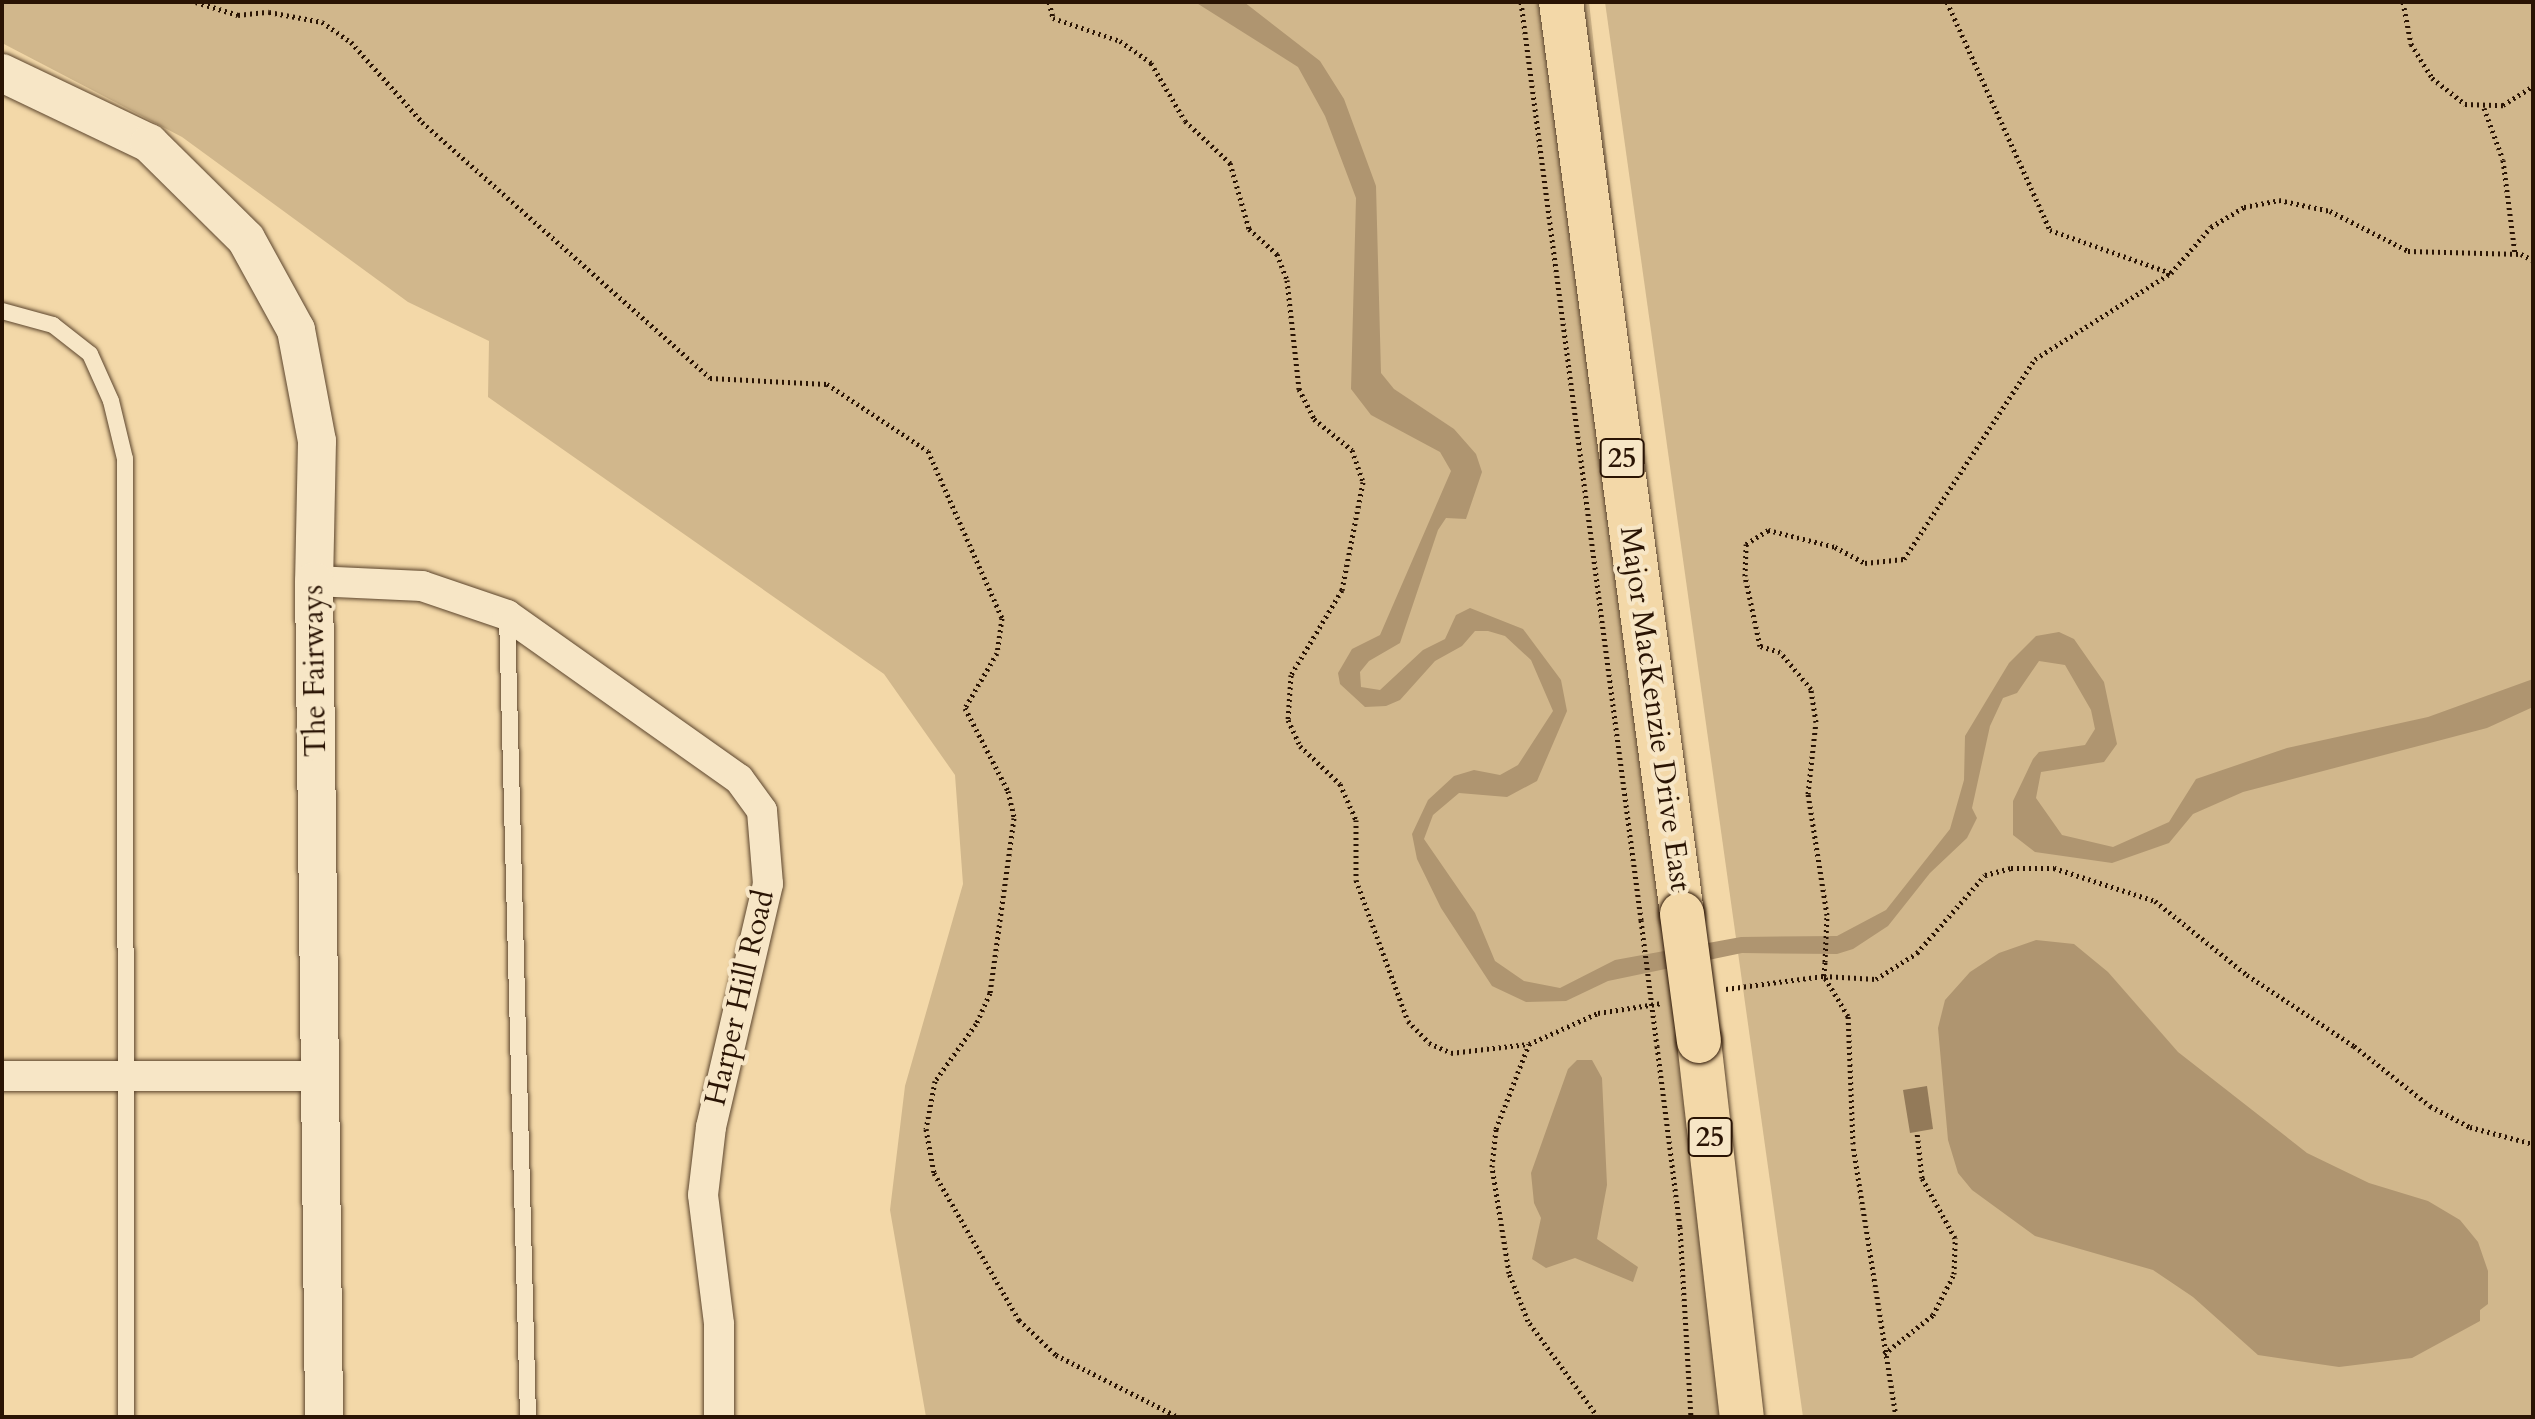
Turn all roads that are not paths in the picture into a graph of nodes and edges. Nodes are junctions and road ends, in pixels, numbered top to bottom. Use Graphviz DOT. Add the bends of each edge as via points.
graph roads {
  1 [pos="1561,2"];
  2 [pos="2,73"];
  3 [pos="2,311"];
  4 [pos="314,581"];
  5 [pos="507,615"];
  6 [pos="2,1076"];
  7 [pos="320,1076"];
  8 [pos="128,1077"];
  9 [pos="126,1417"];
  10 [pos="324,1417"];
  11 [pos="528,1417"];
  12 [pos="719,1417"];
  13 [pos="1742,1417"];
  1 -- 13 [label="main road, Major MacKenzie Drive East / 25, bridge" via="1661,917"];
  2 -- 4 [label="street, The Fairways" via="149,143 246,239 296,330 308,380 317,441"];
  3 -- 8 [label="lane" via="53,325 90,354 111,401 125,459"];
  4 -- 5 [label="street, Harper Hill Road" via="422,586"];
  4 -- 7 [label="street, The Fairways"];
  5 -- 11 [label="lane"];
  5 -- 12 [label="street, Harper Hill Road" via="739,779 762,811 768,884 711,1127 703,1195 719,1324"];
  6 -- 8 [label="street"];
  7 -- 8 [label="street"];
  7 -- 10 [label="street, The Fairways"];
  8 -- 9 [label="lane"];
}
